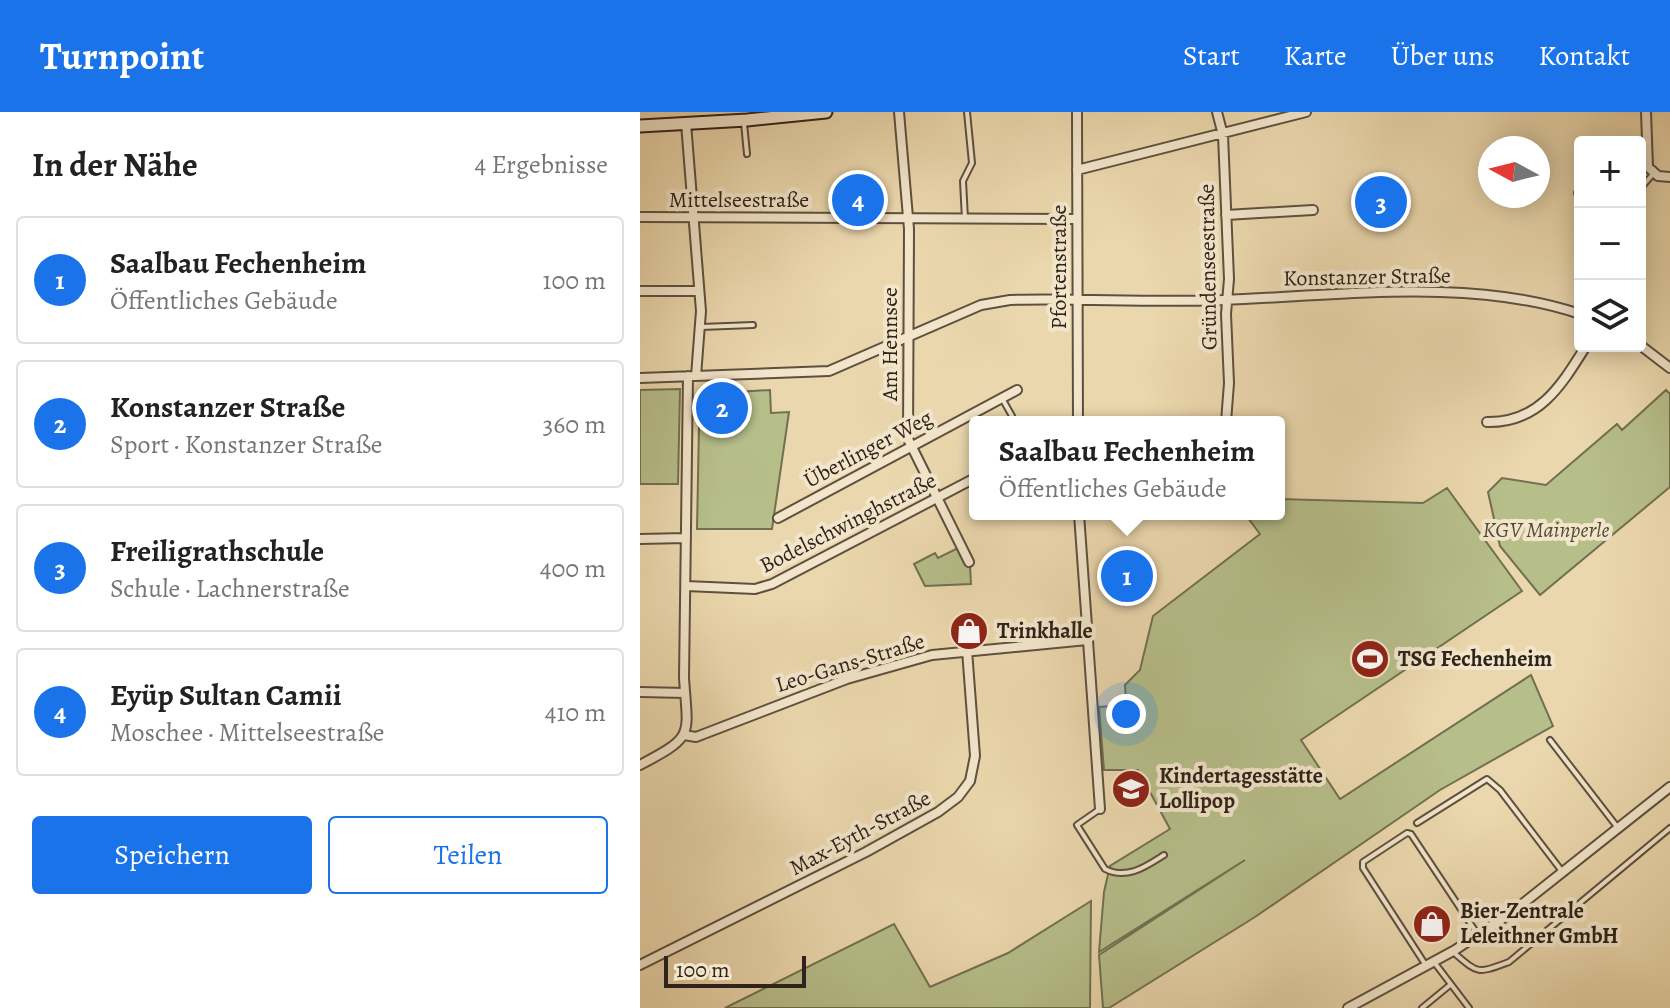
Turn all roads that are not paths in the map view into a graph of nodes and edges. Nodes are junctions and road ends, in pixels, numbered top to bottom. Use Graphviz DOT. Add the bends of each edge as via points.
graph roads {
  1 [pos="826,112"];
  2 [pos="899,112"];
  3 [pos="967,112"];
  4 [pos="1077,112"];
  5 [pos="1217,112"];
  6 [pos="1306,112"];
  7 [pos="1646,112"];
  8 [pos="743,120"];
  9 [pos="686,123"];
  10 [pos="640,126"];
  11 [pos="1223,135"];
  12 [pos="747,154"];
  13 [pos="1077,170"];
  14 [pos="1653,174"];
  15 [pos="1670,177"];
  16 [pos="1646,182"];
  17 [pos="1313,210"];
  18 [pos="1226,215"];
  19 [pos="640,217"];
  20 [pos="908,218"];
  21 [pos="693,219"];
  22 [pos="965,219"];
  23 [pos="1077,219"];
  24 [pos="640,291"];
  25 [pos="699,291"];
  26 [pos="1077,300"];
  27 [pos="1227,300"];
  28 [pos="1574,313"];
  29 [pos="753,325"];
  30 [pos="701,327"];
  31 [pos="908,336"];
  32 [pos="1646,350"];
  33 [pos="1582,352"];
  34 [pos="1670,368"];
  35 [pos="692,376"];
  36 [pos="640,378"];
  37 [pos="1017,390"];
  38 [pos="1002,398"];
  39 [pos="1012,416"];
  40 [pos="1078,416"];
  41 [pos="1226,416"];
  42 [pos="1487,422"];
  43 [pos="910,447"];
  44 [pos="969,481"];
  45 [pos="936,499"];
  46 [pos="778,518"];
  47 [pos="1079,520"];
  48 [pos="686,538"];
  49 [pos="640,539"];
  50 [pos="969,562"];
  51 [pos="686,586"];
  52 [pos="1087,640"];
  53 [pos="967,650"];
  54 [pos="640,692"];
  55 [pos="685,693"];
  56 [pos="684,735"];
  57 [pos="1550,740"];
  58 [pos="640,765"];
  59 [pos="1670,787"];
  60 [pos="1100,809"];
  61 [pos="1417,823"];
  62 [pos="1618,828"];
  63 [pos="1670,828"];
  64 [pos="1164,855"];
  65 [pos="1563,872"];
  66 [pos="1478,935"];
  67 [pos="1453,952"];
  68 [pos="1430,964"];
  69 [pos="640,965"];
  70 [pos="1450,985"];
  71 [pos="1348,1008"];
  72 [pos="1422,1008"];
  73 [pos="1469,1008"];
  1 -- 8 [label="street"];
  2 -- 20 [label="street, Am Hennsee"];
  3 -- 22 [label="lane" via="972,163 963,181"];
  4 -- 13 [label="street, Pfortenstraße"];
  5 -- 11 [label="street, Gründenseestraße"];
  6 -- 11 [label="street"];
  7 -- 14 [label="street"];
  8 -- 9 [label="street"];
  8 -- 12 [label="lane"];
  9 -- 10 [label="street"];
  9 -- 21 [label="street"];
  11 -- 13 [label="street"];
  11 -- 18 [label="street, Gründenseestraße"];
  13 -- 23 [label="street, Pfortenstraße"];
  14 -- 15 [label="street"];
  14 -- 16 [label="lane"];
  17 -- 18 [label="street"];
  18 -- 27 [label="street, Gründenseestraße"];
  19 -- 21 [label="street, Mittelseestraße"];
  20 -- 21 [label="street, Mittelseestraße"];
  20 -- 22 [label="street, Mittelseestraße"];
  20 -- 31 [label="street, Am Hennsee"];
  21 -- 25 [label="street"];
  22 -- 23 [label="street, Mittelseestraße"];
  23 -- 26 [label="street, Pfortenstraße"];
  24 -- 25 [label="street"];
  25 -- 30 [label="street"];
  26 -- 27 [label="street, Konstanzer Straße"];
  26 -- 31 [label="street, Konstanzer Straße" via="988,302"];
  26 -- 40 [label="street, Pfortenstraße"];
  27 -- 28 [label="street, Konstanzer Straße" via="1453,293"];
  27 -- 41 [label="street, Gründenseestraße"];
  29 -- 30 [label="lane"];
  30 -- 35 [label="street"];
  31 -- 35 [label="street, Konstanzer Straße" via="829,371"];
  31 -- 43 [label="street, Am Hennsee"];
  32 -- 34 [label="street"];
  33 -- 42 [label="street" via="1536,409 1506,422"];
  35 -- 36 [label="street, Konstanzer Straße"];
  35 -- 48 [label="street"];
  37 -- 38 [label="street, Überlinger Weg"];
  38 -- 39 [label="lane"];
  38 -- 43 [label="street, Überlinger Weg"];
  43 -- 45 [label="street, Am Hennsee"];
  43 -- 46 [label="street, Überlinger Weg"];
  44 -- 45 [label="street, Bodelschwinghstraße"];
  45 -- 50 [label="street, Am Hennsee"];
  45 -- 51 [label="street, Bodelschwinghstraße" via="772,584 755,589"];
  47 -- 52 [label="street"];
  48 -- 49 [label="street"];
  48 -- 51 [label="street"];
  51 -- 55 [label="street"];
  52 -- 53 [label="street, Leo-Gans-Straße"];
  52 -- 60 [label="street"];
  53 -- 56 [label="street, Leo-Gans-Straße" via="897,664 696,737"];
  53 -- 69 [label="street, Max-Eyth-Straße" via="975,756 970,781 958,797 841,865"];
  54 -- 55 [label="street"];
  55 -- 56 [label="street"];
  56 -- 58 [label="street, Leo-Gans-Straße"];
  57 -- 62 [label="lane"];
  59 -- 62 [label="street"];
  60 -- 64 [label="lane" via="1077,825 1105,869 1135,872"];
  61 -- 65 [label="lane" via="1487,779"];
  62 -- 65 [label="street"];
  63 -- 67 [label="lane" via="1509,962 1475,970"];
  65 -- 66 [label="street"];
  66 -- 67 [label="street"];
  66 -- 68 [label="lane" via="1407,833 1363,862 1363,868"];
  67 -- 68 [label="street"];
  68 -- 70 [label="lane"];
  68 -- 71 [label="street"];
  70 -- 72 [label="lane"];
  70 -- 73 [label="lane"];
}
